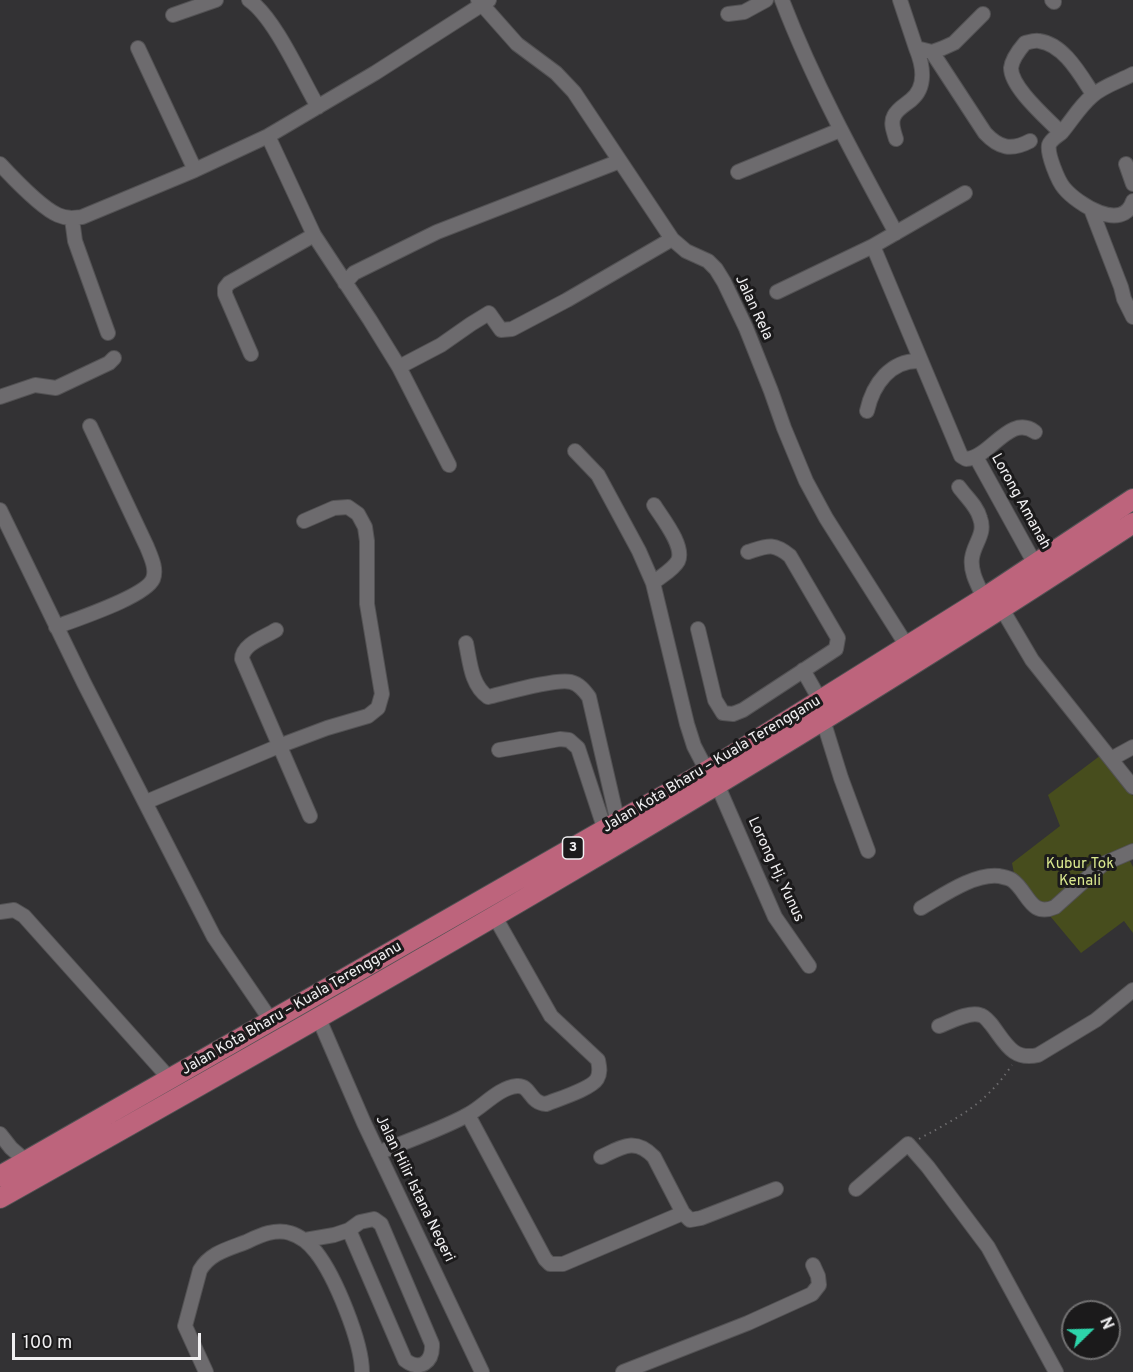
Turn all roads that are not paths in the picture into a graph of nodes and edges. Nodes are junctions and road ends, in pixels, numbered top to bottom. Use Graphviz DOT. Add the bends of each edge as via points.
graph roads {
  1 [pos="216,0"];
  2 [pos="249,0"];
  3 [pos="766,0"];
  4 [pos="783,0"];
  5 [pos="900,0"];
  6 [pos="482,2"];
  7 [pos="728,14"];
  8 [pos="983,14"];
  9 [pos="173,15"];
  10 [pos="138,48"];
  11 [pos="916,48"];
  12 [pos="932,52"];
  13 [pos="1133,74"];
  14 [pos="1093,94"];
  15 [pos="318,107"];
  16 [pos="840,130"];
  17 [pos="1061,133"];
  18 [pos="268,136"];
  19 [pos="896,139"];
  20 [pos="1030,141"];
  21 [pos="620,161"];
  22 [pos="0,164"];
  23 [pos="1126,164"];
  24 [pos="195,170"];
  25 [pos="738,172"];
  26 [pos="1133,184"];
  27 [pos="965,193"];
  28 [pos="1133,201"];
  29 [pos="1091,209"];
  30 [pos="72,219"];
  31 [pos="896,233"];
  32 [pos="314,235"];
  33 [pos="672,239"];
  34 [pos="873,246"];
  35 [pos="345,283"];
  36 [pos="777,292"];
  37 [pos="1133,317"];
  38 [pos="108,333"];
  39 [pos="251,354"];
  40 [pos="114,358"];
  41 [pos="921,360"];
  42 [pos="399,367"];
  43 [pos="0,397"];
  44 [pos="867,411"];
  45 [pos="90,426"];
  46 [pos="1035,432"];
  47 [pos="575,451"];
  48 [pos="976,457"];
  49 [pos="449,465"];
  50 [pos="959,487"];
  51 [pos="1133,499"];
  52 [pos="654,505"];
  53 [pos="0,510"];
  54 [pos="304,521"];
  55 [pos="1133,523"];
  56 [pos="748,552"];
  57 [pos="1035,564"];
  58 [pos="652,583"];
  59 [pos="984,598"];
  60 [pos="1002,609"];
  61 [pos="56,627"];
  62 [pos="699,629"];
  63 [pos="276,630"];
  64 [pos="466,643"];
  65 [pos="907,646"];
  66 [pos="803,670"];
  67 [pos="820,700"];
  68 [pos="823,720"];
  69 [pos="279,746"];
  70 [pos="1133,747"];
  71 [pos="499,750"];
  72 [pos="1111,759"];
  73 [pos="712,777"];
  74 [pos="1131,780"];
  75 [pos="146,802"];
  76 [pos="310,816"];
  77 [pos="611,826"];
  78 [pos="868,851"];
  79 [pos="1133,851"];
  80 [pos="921,908"];
  81 [pos="0,912"];
  82 [pos="495,917"];
  83 [pos="809,966"];
  84 [pos="1133,990"];
  85 [pos="320,1019"];
  86 [pos="272,1022"];
  87 [pos="939,1026"];
  88 [pos="170,1079"];
  89 [pos="468,1115"];
  90 [pos="0,1134"];
  91 [pos="378,1153"];
  92 [pos="601,1157"];
  93 [pos="26,1161"];
  94 [pos="0,1176"];
  95 [pos="776,1189"];
  96 [pos="856,1189"];
  97 [pos="0,1198"];
  98 [pos="683,1213"];
  99 [pos="349,1230"];
  100 [pos="304,1240"];
  101 [pos="813,1265"];
  102 [pos="206,1372"];
  103 [pos="362,1372"];
  104 [pos="482,1372"];
  105 [pos="623,1372"];
  106 [pos="1056,1372"];
  1 -- 9 [label="street"];
  2 -- 15 [label="street" via="269,21"];
  3 -- 7 [label="street" via="744,12"];
  4 -- 16 [label="street" via="809,67"];
  5 -- 11 [label="street"];
  6 -- 15 [label="street"];
  6 -- 21 [label="street, Jalan Rela" via="517,44 574,92"];
  8 -- 12 [label="street" via="954,43"];
  10 -- 24 [label="street"];
  11 -- 12 [label="street"];
  11 -- 19 [label="street" via="921,59 921,84 916,95 893,117"];
  12 -- 20 [label="street" via="994,142 1010,148"];
  13 -- 14 [label="street"];
  14 -- 17 [label="street"];
  14 -- 17 [label="street" via="1069,58 1039,40 1025,43 1011,68 1016,83"];
  15 -- 18 [label="street"];
  16 -- 25 [label="street"];
  16 -- 31 [label="street"];
  17 -- 29 [label="street" via="1051,141 1050,157 1064,188"];
  18 -- 24 [label="street"];
  18 -- 32 [label="street"];
  21 -- 33 [label="street, Jalan Rela"];
  21 -- 35 [label="street" via="437,232 354,273"];
  22 -- 30 [label="street" via="51,211"];
  23 -- 26 [label="street"];
  24 -- 30 [label="street"];
  27 -- 31 [label="street"];
  28 -- 29 [label="street" via="1127,210 1111,216"];
  29 -- 37 [label="street"];
  30 -- 38 [label="street" via="75,241"];
  31 -- 34 [label="street"];
  32 -- 35 [label="street"];
  32 -- 39 [label="street" via="225,288"];
  33 -- 42 [label="street" via="512,329 501,330 489,314"];
  33 -- 65 [label="street, Jalan Rela" via="708,261 724,282 806,481 825,518"];
  34 -- 36 [label="street"];
  34 -- 41 [label="street"];
  35 -- 42 [label="street"];
  40 -- 43 [label="street" via="56,388 34,385"];
  41 -- 44 [label="street" via="900,363 886,373 875,388"];
  41 -- 48 [label="street" via="959,452 966,459"];
  42 -- 49 [label="street"];
  45 -- 61 [label="street" via="147,547 154,564 154,578 126,600"];
  46 -- 48 [label="street" via="1030,428 1014,429"];
  47 -- 58 [label="street, Lorong Hj. Yunus" via="598,475"];
  48 -- 57 [label="street, Lorong Amanah"];
  50 -- 59 [label="street" via="980,517 982,529 972,566"];
  51 -- 57 [label="highway, Jalan Kota Bharu – Kuala Terengganu / 3"];
  52 -- 58 [label="street" via="679,544 680,554 673,568"];
  53 -- 61 [label="street"];
  54 -- 69 [label="street" via="334,508 348,507 358,514 365,527 367,604 382,694 378,708 368,716"];
  55 -- 60 [label="highway, Jalan Kota Bharu – Kuala Terengganu / 3"];
  56 -- 66 [label="street" via="769,546 779,547 790,556 838,638 837,649"];
  57 -- 59 [label="highway, Jalan Kota Bharu – Kuala Terengganu / 3"];
  58 -- 73 [label="street, Lorong Hj. Yunus" via="687,724 694,746"];
  59 -- 65 [label="highway, Jalan Kota Bharu – Kuala Terengganu / 3"];
  60 -- 68 [label="highway, Jalan Kota Bharu – Kuala Terengganu / 3"];
  60 -- 72 [label="street" via="1032,660"];
  61 -- 75 [label="street"];
  62 -- 66 [label="street" via="715,700 723,714 742,710"];
  63 -- 69 [label="street" via="247,647 242,659"];
  64 -- 77 [label="street" via="474,679 479,691 488,697 558,682 570,681 581,686 589,697"];
  65 -- 67 [label="highway, Jalan Kota Bharu – Kuala Terengganu / 3"];
  66 -- 67 [label="street"];
  67 -- 73 [label="highway, Jalan Kota Bharu – Kuala Terengganu / 3"];
  68 -- 73 [label="highway, Jalan Kota Bharu – Kuala Terengganu / 3"];
  68 -- 78 [label="street"];
  69 -- 75 [label="street"];
  69 -- 76 [label="street"];
  70 -- 72 [label="street"];
  71 -- 77 [label="street" via="569,740 578,747"];
  72 -- 74 [label="street"];
  73 -- 77 [label="highway, Jalan Kota Bharu – Kuala Terengganu / 3"];
  73 -- 82 [label="highway, Jalan Kota Bharu – Kuala Terengganu / 3"];
  73 -- 83 [label="street, Lorong Hj. Yunus" via="776,917"];
  75 -- 86 [label="street" via="214,937"];
  77 -- 86 [label="highway, Jalan Kota Bharu – Kuala Terengganu / 3"];
  79 -- 80 [label="street" via="1102,864 1047,911 1038,909 1012,879 997,876 977,878"];
  81 -- 88 [label="street" via="14,910 24,916"];
  82 -- 85 [label="highway, Jalan Kota Bharu – Kuala Terengganu / 3"];
  82 -- 89 [label="street" via="551,1016 598,1060 600,1069 590,1085 546,1104 539,1104 520,1086 500,1093"];
  84 -- 87 [label="street" via="1096,1020 1038,1055 1028,1057 1010,1049 979,1014"];
  85 -- 91 [label="street, Jalan Hilir Istana Negeri"];
  85 -- 97 [label="highway, Jalan Kota Bharu – Kuala Terengganu / 3"];
  86 -- 88 [label="highway, Jalan Kota Bharu – Kuala Terengganu / 3"];
  88 -- 93 [label="highway, Jalan Kota Bharu – Kuala Terengganu / 3"];
  89 -- 91 [label="street"];
  89 -- 98 [label="street" via="550,1264 562,1264"];
  90 -- 93 [label="street"];
  91 -- 104 [label="street, Jalan Hilir Istana Negeri"];
  92 -- 98 [label="street" via="627,1145 647,1150"];
  93 -- 94 [label="highway, Jalan Kota Bharu – Kuala Terengganu / 3"];
  95 -- 98 [label="street" via="701,1218 690,1220"];
  96 -- 106 [label="street" via="908,1144 988,1247"];
  99 -- 99 [label="street" via="368,1219 381,1224 432,1344 433,1355 418,1367 405,1360"];
  99 -- 100 [label="street"];
  100 -- 102 [label="street" via="290,1233 265,1234 205,1262 185,1326"];
  100 -- 103 [label="street" via="331,1277 357,1338"];
  101 -- 105 [label="street" via="819,1285 812,1294"];
}
